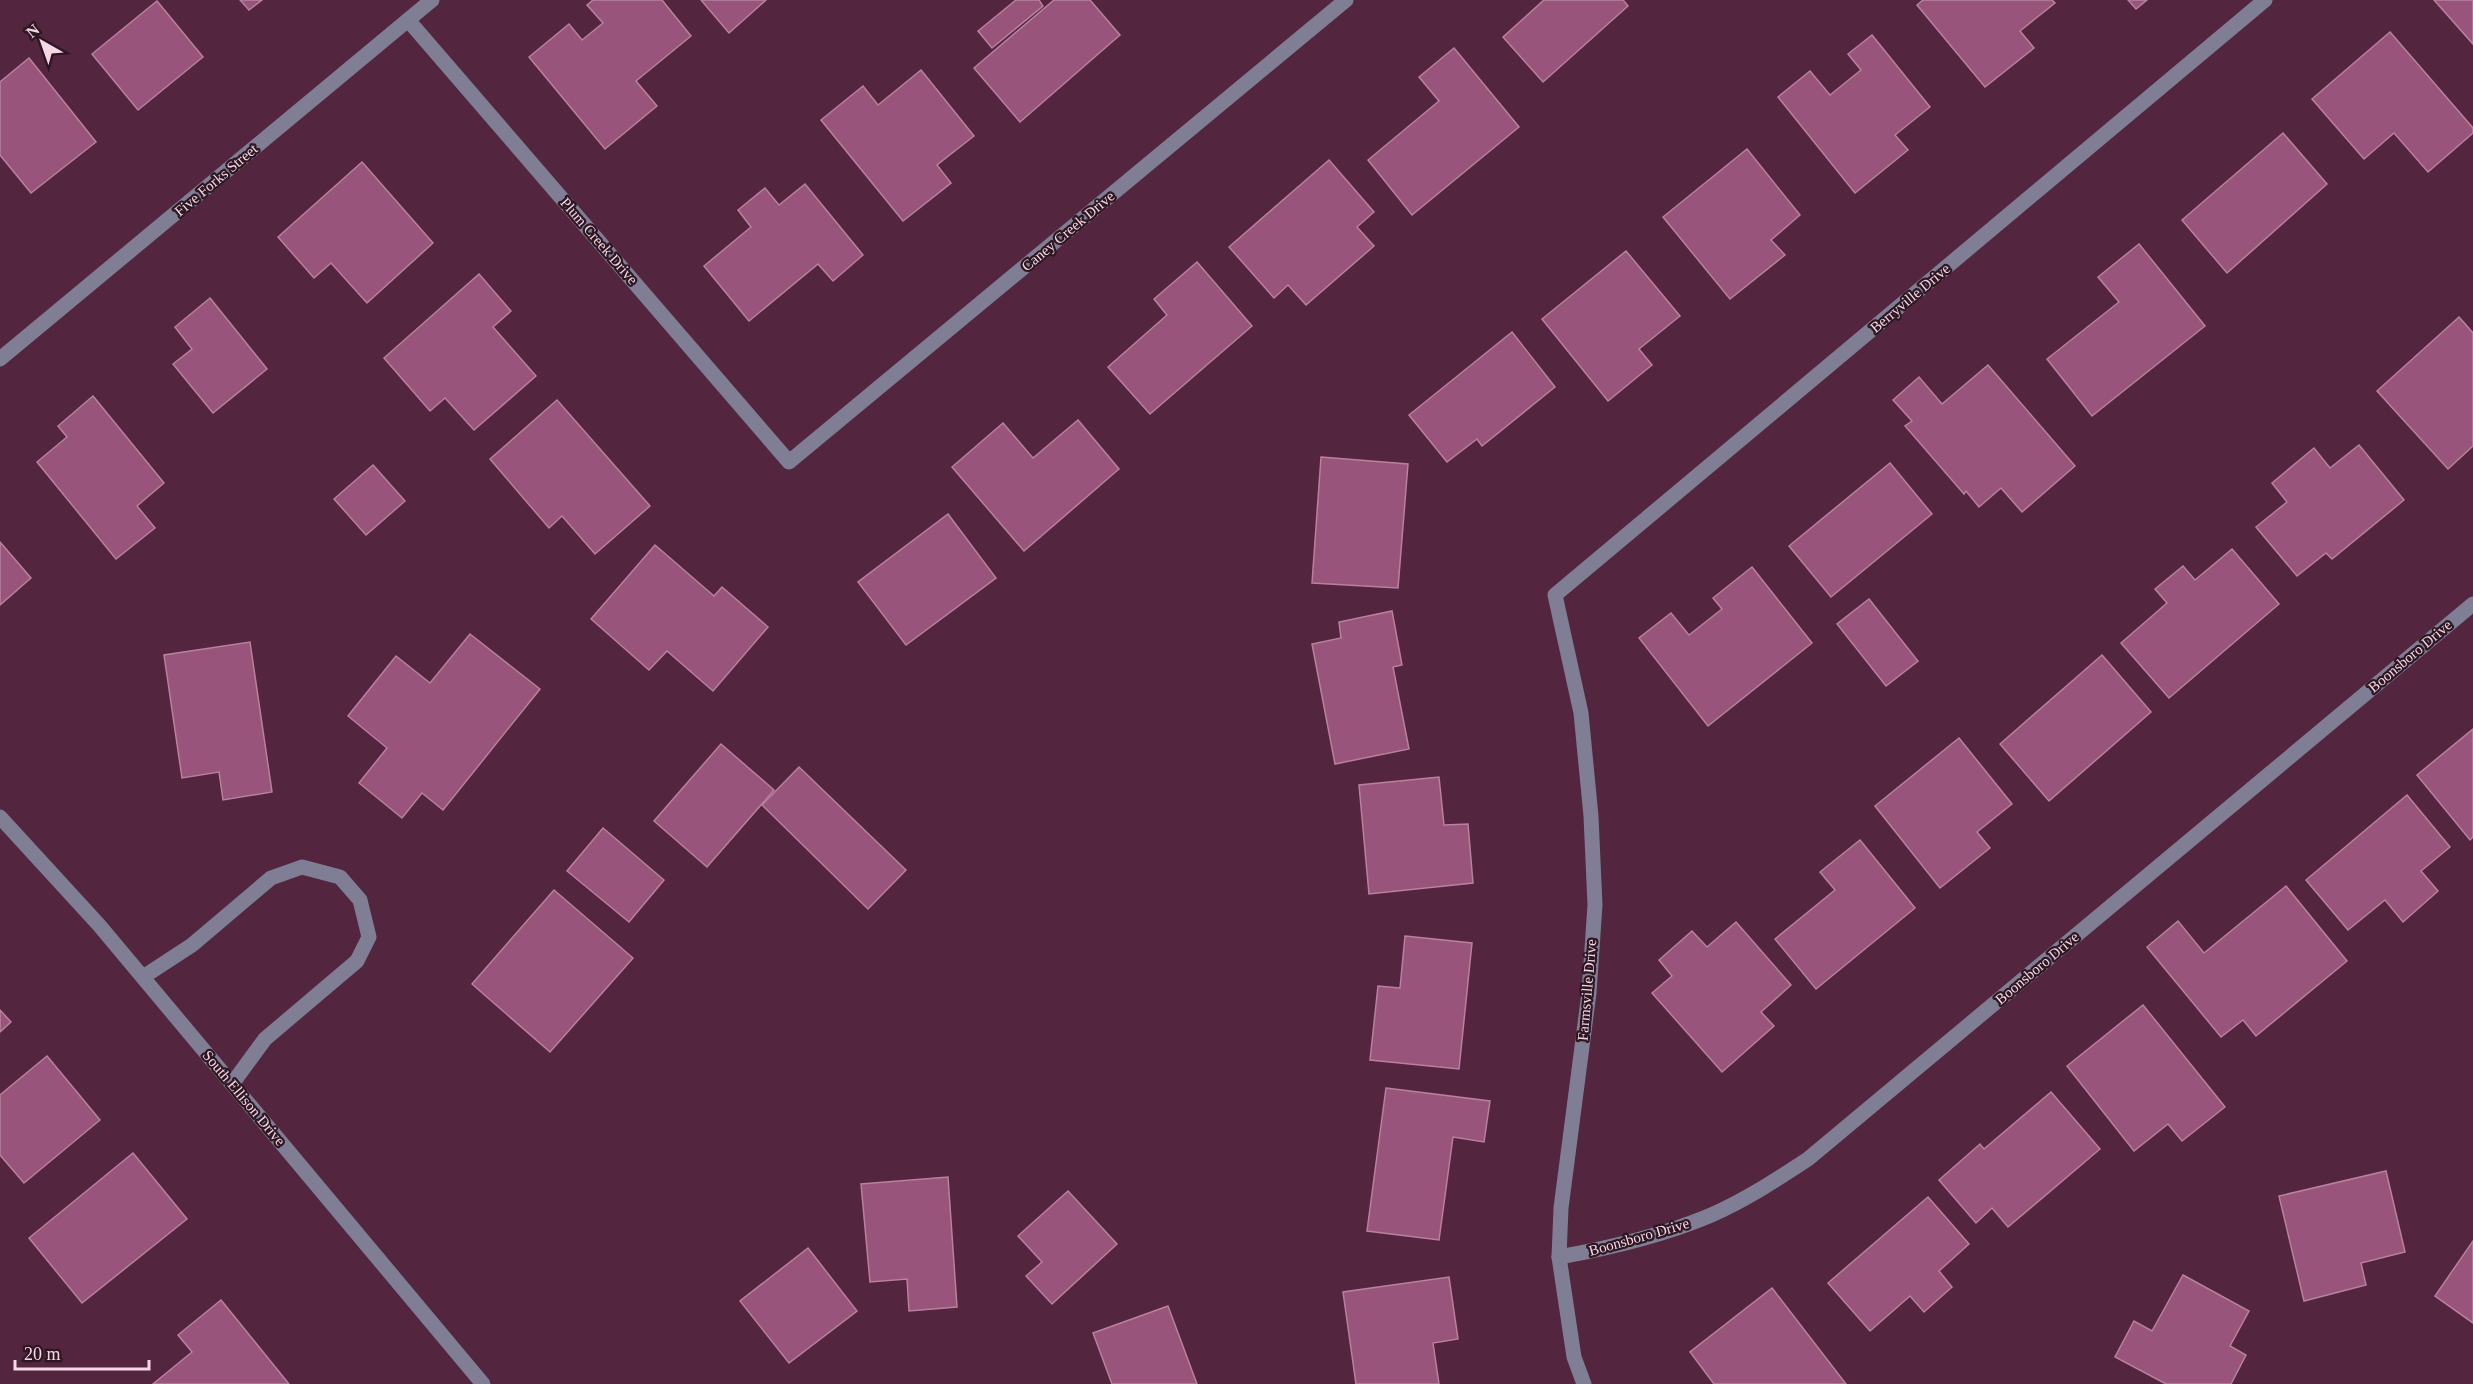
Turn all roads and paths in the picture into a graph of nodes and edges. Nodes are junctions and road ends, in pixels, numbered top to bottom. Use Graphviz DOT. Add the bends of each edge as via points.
graph roads {
  1 [pos="432,0"];
  2 [pos="1346,0"];
  3 [pos="2265,0"];
  4 [pos="408,20"];
  5 [pos="0,359"];
  6 [pos="789,462"];
  7 [pos="1555,595"];
  8 [pos="2473,604"];
  9 [pos="0,817"];
  10 [pos="143,977"];
  11 [pos="232,1084"];
  12 [pos="1559,1257"];
  13 [pos="483,1384"];
  14 [pos="1584,1384"];
  1 -- 4 [label="street, Five Forks Street"];
  2 -- 6 [label="street, Caney Creek Drive"];
  3 -- 7 [label="street, Berryville Drive"];
  4 -- 5 [label="street, Five Forks Street"];
  4 -- 6 [label="street, Plum Creek Drive"];
  7 -- 12 [label="street, Farmsville Drive" via="1581,713 1591,816 1594,905 1589,993"];
  8 -- 12 [label="street, Boonsboro Drive" via="1808,1160 1761,1190 1710,1215 1656,1235"];
  9 -- 10 [label="street, South Ellison Drive"];
  10 -- 11 [label="street, South Ellison Drive"];
  10 -- 11 [label="street" via="192,945 271,878 302,867 340,877 360,900 369,937 357,961 265,1039"];
  11 -- 13 [label="street, South Ellison Drive"];
  12 -- 14 [label="street, Farmsville Drive" via="1574,1357"];
}
